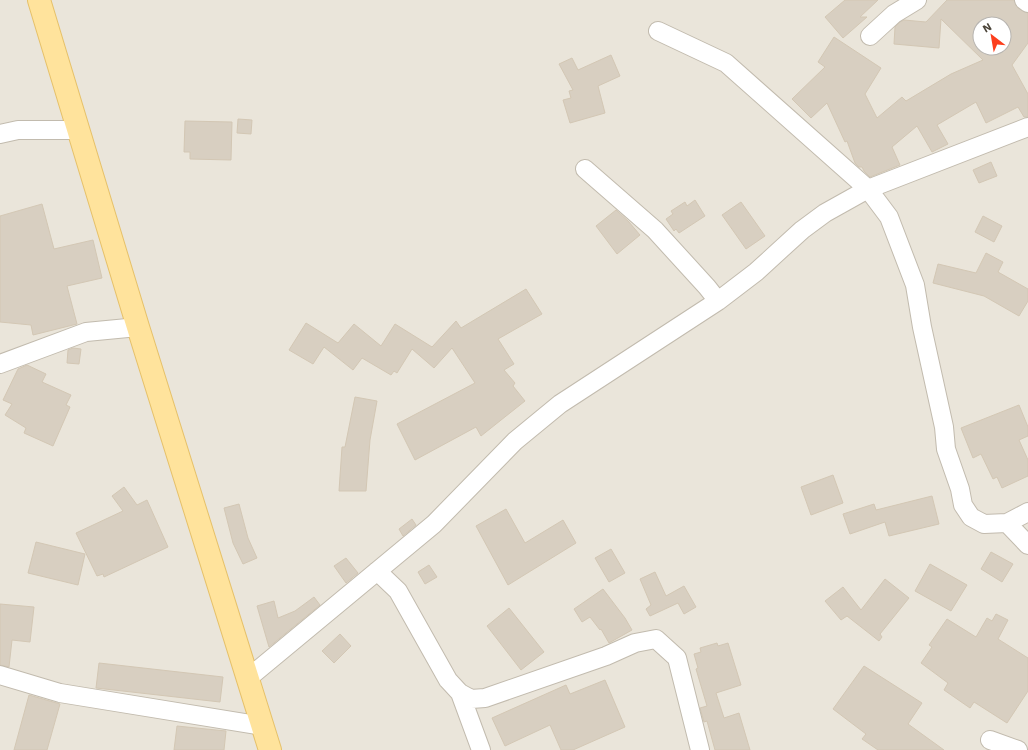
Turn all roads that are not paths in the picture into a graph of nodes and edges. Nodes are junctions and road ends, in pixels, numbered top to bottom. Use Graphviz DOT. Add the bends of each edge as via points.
graph roads {
  1 [pos="39,0"];
  2 [pos="917,0"];
  3 [pos="1024,0"];
  4 [pos="1028,3"];
  5 [pos="658,31"];
  6 [pos="870,36"];
  7 [pos="1028,127"];
  8 [pos="78,130"];
  9 [pos="0,134"];
  10 [pos="585,169"];
  11 [pos="868,189"];
  12 [pos="718,301"];
  13 [pos="138,327"];
  14 [pos="0,364"];
  15 [pos="1028,512"];
  16 [pos="1007,523"];
  17 [pos="1028,545"];
  18 [pos="377,571"];
  19 [pos="0,676"];
  20 [pos="248,679"];
  21 [pos="460,693"];
  22 [pos="263,726"];
  23 [pos="990,740"];
  24 [pos="270,750"];
  25 [pos="481,750"];
  26 [pos="700,750"];
  27 [pos="1018,750"];
  1 -- 8 [label="main road"];
  2 -- 6 [label="street" via="894,14"];
  3 -- 4 [label="street"];
  5 -- 11 [label="street" via="726,63"];
  7 -- 11 [label="street"];
  8 -- 9 [label="street" via="18,130"];
  8 -- 13 [label="main road"];
  10 -- 12 [label="street" via="655,230"];
  11 -- 12 [label="street" via="825,213 802,230 756,272"];
  11 -- 16 [label="street" via="889,217 915,285 944,426 946,450 963,505 971,517 984,524"];
  12 -- 18 [label="street" via="560,404 515,441 434,524"];
  13 -- 14 [label="street" via="86,332"];
  13 -- 20 [label="main road"];
  15 -- 16 [label="street"];
  16 -- 17 [label="street"];
  18 -- 20 [label="street"];
  18 -- 21 [label="street" via="398,591 448,680"];
  19 -- 22 [label="street" via="60,693"];
  20 -- 22 [label="main road"];
  21 -- 25 [label="street"];
  21 -- 26 [label="street" via="471,699 485,698 606,656 635,643 656,639 677,658"];
  22 -- 24 [label="main road"];
  23 -- 27 [label="street"];
}
